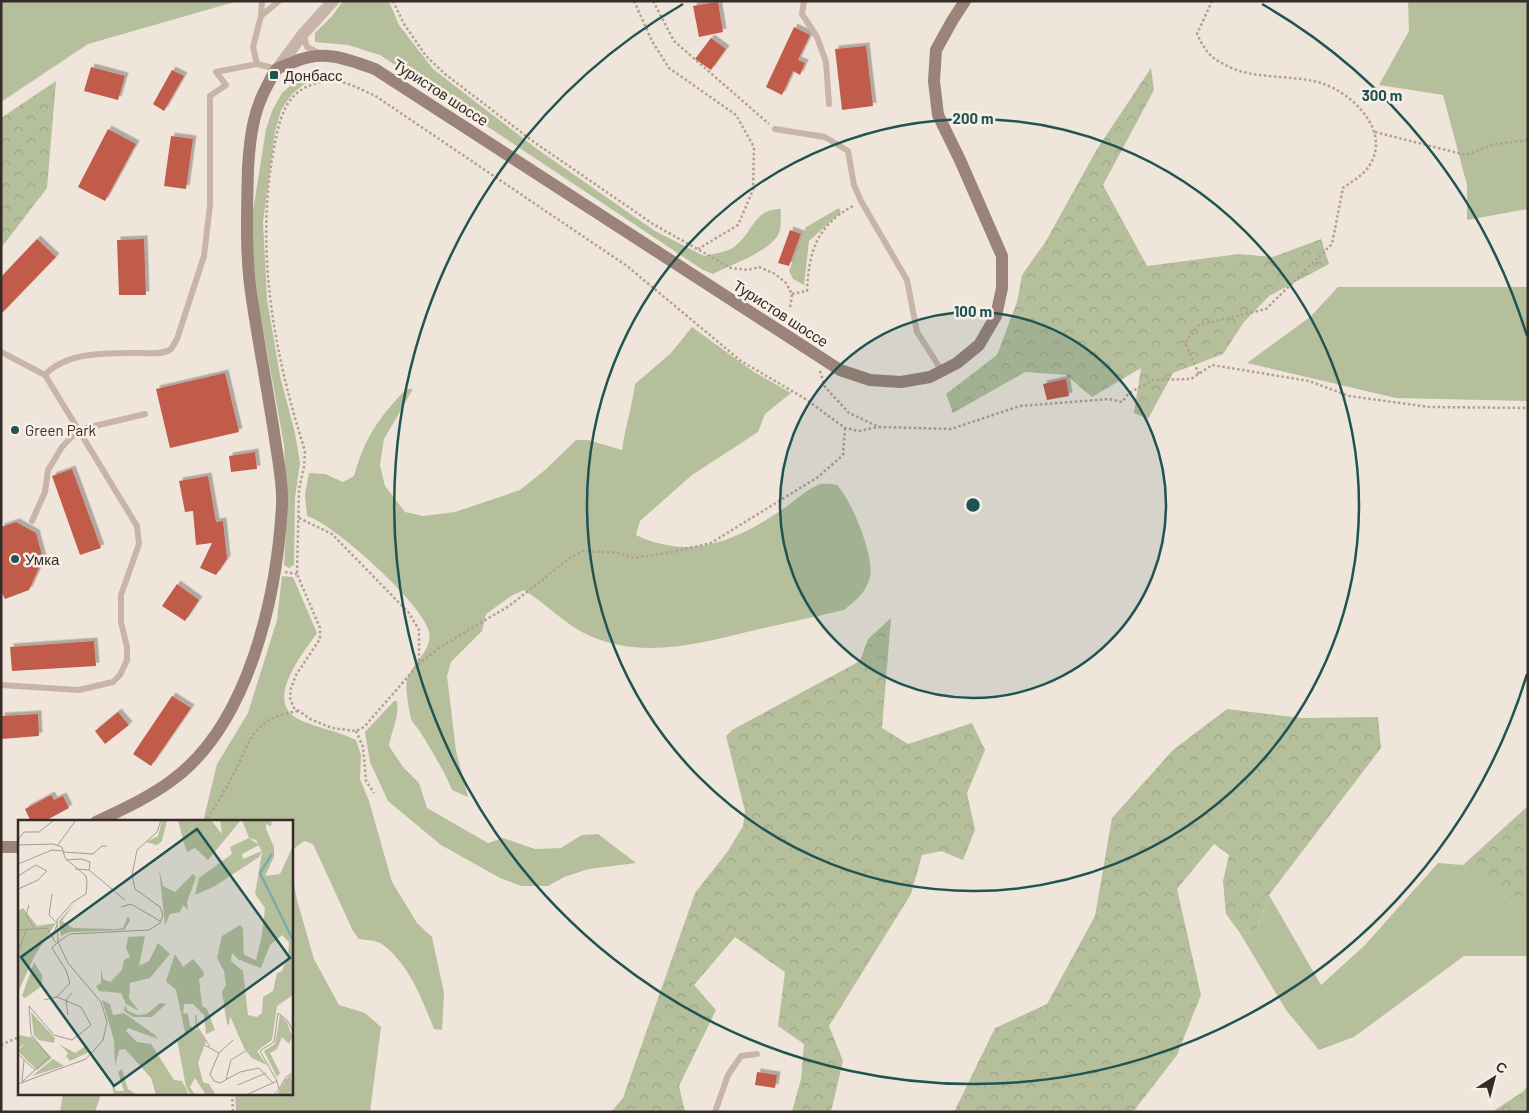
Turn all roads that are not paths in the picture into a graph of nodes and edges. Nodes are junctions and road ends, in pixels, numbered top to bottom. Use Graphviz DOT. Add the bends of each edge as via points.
graph roads {
  1 [pos="262,1"];
  2 [pos="279,1"];
  3 [pos="333,1"];
  4 [pos="804,1"];
  5 [pos="966,1"];
  6 [pos="261,16"];
  7 [pos="303,34"];
  8 [pos="322,55"];
  9 [pos="257,64"];
  10 [pos="277,69"];
  11 [pos="829,104"];
  12 [pos="775,129"];
  13 [pos="1,352"];
  14 [pos="942,371"];
  15 [pos="45,375"];
  16 [pos="145,414"];
  17 [pos="78,430"];
  18 [pos="32,521"];
  19 [pos="1,685"];
  20 [pos="100,820"];
  21 [pos="1,847"];
  22 [pos="18,847"];
  23 [pos="757,1054"];
  24 [pos="715,1112"];
  1 -- 6 [label="lane"];
  2 -- 6 [label="lane"];
  3 -- 7 [label="street"];
  4 -- 11 [label="lane" via="802,14 817,37 826,62"];
  5 -- 14 [label="main road, Туристов шоссе" via="936,50 934,82 938,115 1002,256 1002,288 996,316 979,345"];
  6 -- 9 [label="lane" via="253,47"];
  7 -- 8 [label="lane" via="307,47"];
  7 -- 10 [label="street"];
  8 -- 10 [label="main road, Туристов шоссе" via="309,55"];
  8 -- 14 [label="main road, Туристов шоссе" via="339,56 375,69 840,370 870,380 901,382 930,377"];
  9 -- 10 [label="lane"];
  9 -- 15 [label="lane" via="216,72 226,84 210,96 210,205 204,256 171,349 161,353 106,353 55,365"];
  10 -- 20 [label="main road" via="253,117 246,226 251,296 282,503 272,582 254,655 235,704 208,746 171,781"];
  12 -- 14 [label="lane" via="825,137 848,151 861,201 907,280 917,332"];
  13 -- 15 [label="lane"];
  15 -- 17 [label="lane"];
  16 -- 17 [label="lane"];
  17 -- 18 [label="lane" via="62,447 48,470 45,492"];
  17 -- 19 [label="lane" via="137,526 138,544 121,595 127,660 113,682 79,690"];
  21 -- 22 [label="main road"];
  23 -- 24 [label="lane" via="741,1056 728,1075"];
}
